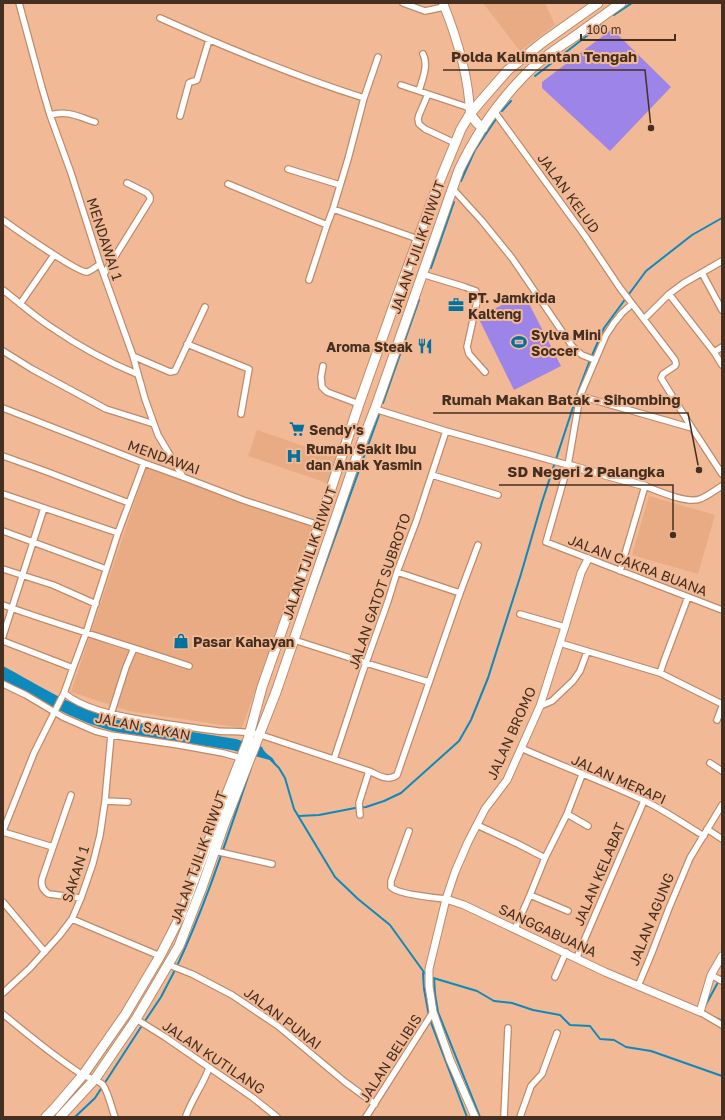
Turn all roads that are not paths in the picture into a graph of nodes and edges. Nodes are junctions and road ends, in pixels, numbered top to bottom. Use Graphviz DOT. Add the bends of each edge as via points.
graph roads {
  1 [pos="19,3"];
  2 [pos="403,3"];
  3 [pos="598,3"];
  4 [pos="621,3"];
  5 [pos="444,5"];
  6 [pos="160,18"];
  7 [pos="209,40"];
  8 [pos="423,54"];
  9 [pos="378,57"];
  10 [pos="495,84"];
  11 [pos="401,85"];
  12 [pos="419,91"];
  13 [pos="428,94"];
  14 [pos="508,94"];
  15 [pos="364,98"];
  16 [pos="470,111"];
  17 [pos="494,111"];
  18 [pos="50,116"];
  19 [pos="180,116"];
  20 [pos="95,122"];
  21 [pos="483,128"];
  22 [pos="455,143"];
  23 [pos="288,169"];
  24 [pos="126,183"];
  25 [pos="228,184"];
  26 [pos="340,185"];
  27 [pos="452,189"];
  28 [pos="333,209"];
  29 [pos="3,220"];
  30 [pos="327,225"];
  31 [pos="418,239"];
  32 [pos="54,255"];
  33 [pos="722,261"];
  34 [pos="100,264"];
  35 [pos="702,273"];
  36 [pos="104,274"];
  37 [pos="422,274"];
  38 [pos="309,280"];
  39 [pos="3,291"];
  40 [pos="669,294"];
  41 [pos="20,304"];
  42 [pos="632,304"];
  43 [pos="394,305"];
  44 [pos="205,307"];
  45 [pos="409,310"];
  46 [pos="722,310"];
  47 [pos="644,319"];
  48 [pos="187,344"];
  49 [pos="722,348"];
  50 [pos="3,351"];
  51 [pos="714,352"];
  52 [pos="133,356"];
  53 [pos="591,359"];
  54 [pos="722,365"];
  55 [pos="323,366"];
  56 [pos="485,372"];
  57 [pos="137,374"];
  58 [pos="580,396"];
  59 [pos="359,404"];
  60 [pos="3,408"];
  61 [pos="375,409"];
  62 [pos="242,414"];
  63 [pos="154,424"];
  64 [pos="692,428"];
  65 [pos="446,431"];
  66 [pos="3,456"];
  67 [pos="144,463"];
  68 [pos="568,465"];
  69 [pos="722,474"];
  70 [pos="432,475"];
  71 [pos="183,476"];
  72 [pos="644,486"];
  73 [pos="722,486"];
  74 [pos="3,494"];
  75 [pos="498,495"];
  76 [pos="129,503"];
  77 [pos="44,508"];
  78 [pos="319,525"];
  79 [pos="3,531"];
  80 [pos="118,533"];
  81 [pos="33,542"];
  82 [pos="478,545"];
  83 [pos="588,559"];
  84 [pos="3,569"];
  85 [pos="106,570"];
  86 [pos="620,571"];
  87 [pos="397,572"];
  88 [pos="22,576"];
  89 [pos="460,593"];
  90 [pos="688,597"];
  91 [pos="96,604"];
  92 [pos="3,605"];
  93 [pos="12,608"];
  94 [pos="722,610"];
  95 [pos="520,614"];
  96 [pos="565,628"];
  97 [pos="86,633"];
  98 [pos="3,636"];
  99 [pos="294,640"];
  100 [pos="3,641"];
  101 [pos="560,643"];
  102 [pos="134,648"];
  103 [pos="587,652"];
  104 [pos="366,663"];
  105 [pos="189,666"];
  106 [pos="74,668"];
  107 [pos="660,673"];
  108 [pos="429,682"];
  109 [pos="3,684"];
  110 [pos="62,695"];
  111 [pos="540,706"];
  112 [pos="722,706"];
  113 [pos="55,710"];
  114 [pos="110,714"];
  115 [pos="717,720"];
  116 [pos="254,733"];
  117 [pos="111,735"];
  118 [pos="521,748"];
  119 [pos="245,756"];
  120 [pos="334,759"];
  121 [pos="710,763"];
  122 [pos="368,771"];
  123 [pos="722,771"];
  124 [pos="582,775"];
  125 [pos="71,795"];
  126 [pos="105,801"];
  127 [pos="644,801"];
  128 [pos="128,802"];
  129 [pos="722,805"];
  130 [pos="360,809"];
  131 [pos="567,814"];
  132 [pos="221,821"];
  133 [pos="477,825"];
  134 [pos="588,826"];
  135 [pos="707,829"];
  136 [pos="409,831"];
  137 [pos="3,832"];
  138 [pos="704,836"];
  139 [pos="722,838"];
  140 [pos="53,847"];
  141 [pos="215,851"];
  142 [pos="545,858"];
  143 [pos="272,864"];
  144 [pos="530,895"];
  145 [pos="81,898"];
  146 [pos="446,899"];
  147 [pos="3,902"];
  148 [pos="568,910"];
  149 [pos="72,918"];
  150 [pos="514,929"];
  151 [pos="45,952"];
  152 [pos="566,952"];
  153 [pos="160,956"];
  154 [pos="722,956"];
  155 [pos="577,957"];
  156 [pos="169,965"];
  157 [pos="711,975"];
  158 [pos="555,977"];
  159 [pos="722,981"];
  160 [pos="638,986"];
  161 [pos="3,993"];
  162 [pos="433,1012"];
  163 [pos="700,1012"];
  164 [pos="3,1014"];
  165 [pos="136,1019"];
  166 [pos="722,1025"];
  167 [pos="508,1028"];
  168 [pos="556,1032"];
  169 [pos="209,1068"];
  170 [pos="83,1075"];
  171 [pos="95,1079"];
  172 [pos="375,1104"];
  173 [pos="186,1116"];
  174 [pos="46,1117"];
  175 [pos="60,1117"];
  176 [pos="114,1117"];
  177 [pos="276,1117"];
  178 [pos="366,1117"];
  179 [pos="475,1117"];
  180 [pos="504,1117"];
  181 [pos="520,1117"];
  1 -- 18 [label="street, MENDAWAI 1"];
  2 -- 5 [label="street" via="425,11"];
  3 -- 10 [label="highway, JALAN TJILIK RIWUT" via="528,53"];
  4 -- 14 [label="highway, JALAN TJILIK RIWUT" via="544,59"];
  5 -- 16 [label="main road" via="466,75"];
  6 -- 7 [label="street"];
  7 -- 15 [label="street" via="304,78"];
  7 -- 19 [label="street" via="197,80 188,83"];
  8 -- 12 [label="street" via="426,63"];
  9 -- 15 [label="street"];
  10 -- 14 [label="highway"];
  10 -- 16 [label="highway, JALAN TJILIK RIWUT"];
  11 -- 12 [label="street"];
  12 -- 13 [label="street"];
  13 -- 16 [label="street"];
  13 -- 22 [label="street" via="419,115 419,124"];
  14 -- 17 [label="highway, JALAN TJILIK RIWUT"];
  15 -- 26 [label="street"];
  16 -- 21 [label="highway"];
  16 -- 22 [label="highway, JALAN TJILIK RIWUT"];
  17 -- 21 [label="highway, JALAN TJILIK RIWUT"];
  17 -- 42 [label="street, JALAN KELUD"];
  18 -- 20 [label="street" via="67,113"];
  18 -- 34 [label="street, MENDAWAI 1"];
  21 -- 27 [label="highway, JALAN TJILIK RIWUT" via="467,152"];
  22 -- 31 [label="highway, JALAN TJILIK RIWUT"];
  23 -- 26 [label="street"];
  24 -- 36 [label="street" via="147,193 150,200"];
  25 -- 30 [label="street"];
  26 -- 28 [label="street"];
  27 -- 37 [label="highway, JALAN TJILIK RIWUT"];
  27 -- 53 [label="street" via="482,220 512,258 572,346"];
  28 -- 30 [label="street"];
  28 -- 31 [label="street"];
  29 -- 32 [label="street"];
  30 -- 38 [label="street"];
  31 -- 43 [label="highway, JALAN TJILIK RIWUT"];
  32 -- 34 [label="street" via="84,272 89,272"];
  32 -- 41 [label="street"];
  33 -- 35 [label="street"];
  34 -- 36 [label="street, MENDAWAI 1"];
  35 -- 40 [label="street"];
  35 -- 46 [label="street"];
  36 -- 52 [label="street, MENDAWAI 1"];
  37 -- 45 [label="highway, JALAN TJILIK RIWUT"];
  37 -- 56 [label="street" via="476,291 477,300 466,347"];
  39 -- 41 [label="street"];
  40 -- 47 [label="street"];
  40 -- 51 [label="street"];
  41 -- 57 [label="street" via="73,342"];
  42 -- 47 [label="street"];
  42 -- 53 [label="street" via="614,323"];
  43 -- 45 [label="highway"];
  43 -- 59 [label="highway, JALAN TJILIK RIWUT"];
  44 -- 48 [label="street"];
  45 -- 61 [label="highway, JALAN TJILIK RIWUT"];
  47 -- 64 [label="street" via="675,360 675,366 663,374 662,378"];
  48 -- 52 [label="street" via="174,372"];
  48 -- 62 [label="street" via="249,369"];
  49 -- 51 [label="street"];
  50 -- 63 [label="street" via="106,409"];
  51 -- 54 [label="street"];
  52 -- 57 [label="street, MENDAWAI 1"];
  53 -- 58 [label="street"];
  55 -- 59 [label="street" via="322,387 327,392"];
  57 -- 63 [label="street, MENDAWAI 1"];
  58 -- 64 [label="street"];
  58 -- 68 [label="street"];
  59 -- 78 [label="highway, JALAN TJILIK RIWUT"];
  60 -- 67 [label="street, MENDAWAI"];
  61 -- 65 [label="street"];
  61 -- 99 [label="highway, JALAN TJILIK RIWUT" via="358,450"];
  63 -- 71 [label="street, MENDAWAI 1" via="158,436"];
  64 -- 69 [label="street"];
  65 -- 68 [label="street"];
  65 -- 70 [label="street, JALAN GATOT SUBROTO"];
  66 -- 76 [label="street"];
  67 -- 71 [label="street, MENDAWAI"];
  67 -- 76 [label="street"];
  68 -- 72 [label="street"];
  68 -- 83 [label="street, JALAN CAKRA BUANA" via="546,542"];
  70 -- 75 [label="street"];
  70 -- 87 [label="street, JALAN GATOT SUBROTO"];
  71 -- 78 [label="street, MENDAWAI" via="242,500"];
  72 -- 73 [label="street" via="686,500 695,500"];
  72 -- 86 [label="street"];
  74 -- 77 [label="street"];
  76 -- 80 [label="street"];
  77 -- 80 [label="street"];
  77 -- 81 [label="street"];
  78 -- 116 [label="highway, JALAN TJILIK RIWUT" via="262,687"];
  79 -- 81 [label="street"];
  80 -- 85 [label="street"];
  81 -- 85 [label="street"];
  81 -- 88 [label="street"];
  82 -- 89 [label="street"];
  83 -- 86 [label="street, JALAN CAKRA BUANA"];
  83 -- 96 [label="street, JALAN BROMO" via="581,573"];
  84 -- 88 [label="street"];
  85 -- 91 [label="street"];
  86 -- 90 [label="street, JALAN CAKRA BUANA"];
  87 -- 89 [label="street"];
  87 -- 104 [label="street, JALAN GATOT SUBROTO"];
  88 -- 91 [label="street" via="53,585"];
  88 -- 93 [label="street"];
  89 -- 108 [label="street"];
  90 -- 94 [label="street, JALAN CAKRA BUANA"];
  90 -- 107 [label="street"];
  91 -- 97 [label="street"];
  92 -- 93 [label="street"];
  93 -- 97 [label="street"];
  93 -- 98 [label="street"];
  95 -- 96 [label="street"];
  96 -- 101 [label="street, JALAN BROMO"];
  97 -- 102 [label="street"];
  97 -- 106 [label="street"];
  99 -- 104 [label="street"];
  99 -- 116 [label="highway, JALAN TJILIK RIWUT" via="276,692"];
  100 -- 106 [label="street"];
  101 -- 103 [label="street"];
  101 -- 111 [label="street, JALAN BROMO"];
  102 -- 105 [label="street"];
  102 -- 114 [label="street"];
  103 -- 107 [label="street"];
  103 -- 111 [label="street" via="573,681 552,701"];
  104 -- 108 [label="street"];
  104 -- 120 [label="street, JALAN GATOT SUBROTO"];
  106 -- 110 [label="street"];
  107 -- 112 [label="street"];
  108 -- 122 [label="street" via="397,775 386,778"];
  109 -- 113 [label="street, JALAN SAKAN"];
  110 -- 113 [label="street"];
  110 -- 114 [label="street"];
  111 -- 118 [label="street, JALAN BROMO"];
  112 -- 115 [label="street"];
  113 -- 117 [label="street, JALAN SAKAN" via="80,725"];
  113 -- 137 [label="street" via="34,753"];
  114 -- 116 [label="street" via="185,727"];
  116 -- 119 [label="highway, JALAN TJILIK RIWUT"];
  116 -- 120 [label="street"];
  117 -- 119 [label="street, JALAN SAKAN"];
  117 -- 126 [label="street, SAKAN 1"];
  118 -- 124 [label="street, JALAN MERAPI"];
  118 -- 133 [label="street, JALAN BROMO" via="507,780 485,809"];
  119 -- 132 [label="highway, JALAN TJILIK RIWUT"];
  120 -- 122 [label="street"];
  121 -- 123 [label="street"];
  122 -- 130 [label="street"];
  124 -- 127 [label="street, JALAN MERAPI"];
  124 -- 131 [label="street"];
  125 -- 140 [label="street"];
  126 -- 128 [label="street"];
  126 -- 145 [label="street, SAKAN 1" via="100,835"];
  127 -- 138 [label="street, JALAN MERAPI"];
  127 -- 155 [label="street, JALAN KELABAT"];
  129 -- 135 [label="street, JALAN AGUNG"];
  131 -- 134 [label="street"];
  131 -- 142 [label="street"];
  132 -- 141 [label="highway, JALAN TJILIK RIWUT"];
  132 -- 153 [label="highway, JALAN TJILIK RIWUT" via="182,915"];
  133 -- 142 [label="street"];
  133 -- 146 [label="street, JALAN BROMO" via="455,872"];
  135 -- 138 [label="street, JALAN AGUNG"];
  135 -- 139 [label="street"];
  136 -- 146 [label="street" via="391,887 403,892"];
  137 -- 140 [label="street"];
  138 -- 160 [label="street, JALAN AGUNG" via="690,858"];
  140 -- 145 [label="street" via="42,880 42,888 49,894"];
  141 -- 143 [label="street"];
  141 -- 156 [label="highway, JALAN TJILIK RIWUT" via="180,946"];
  142 -- 144 [label="street"];
  144 -- 148 [label="street"];
  144 -- 150 [label="street"];
  145 -- 149 [label="street, SAKAN 1"];
  146 -- 150 [label="street, SANGGABUANA"];
  146 -- 162 [label="street, JALAN BROMO" via="429,969"];
  147 -- 151 [label="street"];
  149 -- 151 [label="street, SAKAN 1"];
  149 -- 153 [label="street"];
  150 -- 152 [label="street, SANGGABUANA"];
  151 -- 161 [label="street, SAKAN 1"];
  152 -- 155 [label="street, SANGGABUANA"];
  152 -- 158 [label="street"];
  153 -- 170 [label="highway, JALAN TJILIK RIWUT" via="125,1015"];
  154 -- 157 [label="street"];
  155 -- 160 [label="street, SANGGABUANA"];
  156 -- 165 [label="highway, JALAN TJILIK RIWUT"];
  156 -- 172 [label="street, JALAN PUNAI" via="232,995 278,1026"];
  157 -- 159 [label="street"];
  157 -- 163 [label="street"];
  160 -- 163 [label="street, JALAN AGUNG"];
  162 -- 172 [label="street, JALAN BELIBIS"];
  162 -- 179 [label="street" via="450,1060"];
  163 -- 166 [label="street"];
  164 -- 170 [label="street"];
  165 -- 169 [label="street, JALAN KUTILANG"];
  165 -- 171 [label="highway, JALAN TJILIK RIWUT"];
  167 -- 180 [label="street"];
  168 -- 181 [label="street" via="542,1074 531,1086"];
  169 -- 173 [label="street"];
  169 -- 177 [label="street, JALAN KUTILANG"];
  170 -- 171 [label="street"];
  170 -- 174 [label="highway, JALAN TJILIK RIWUT"];
  171 -- 175 [label="highway, JALAN TJILIK RIWUT"];
  171 -- 176 [label="street" via="106,1090"];
  172 -- 178 [label="street, JALAN BELIBIS"];
}
